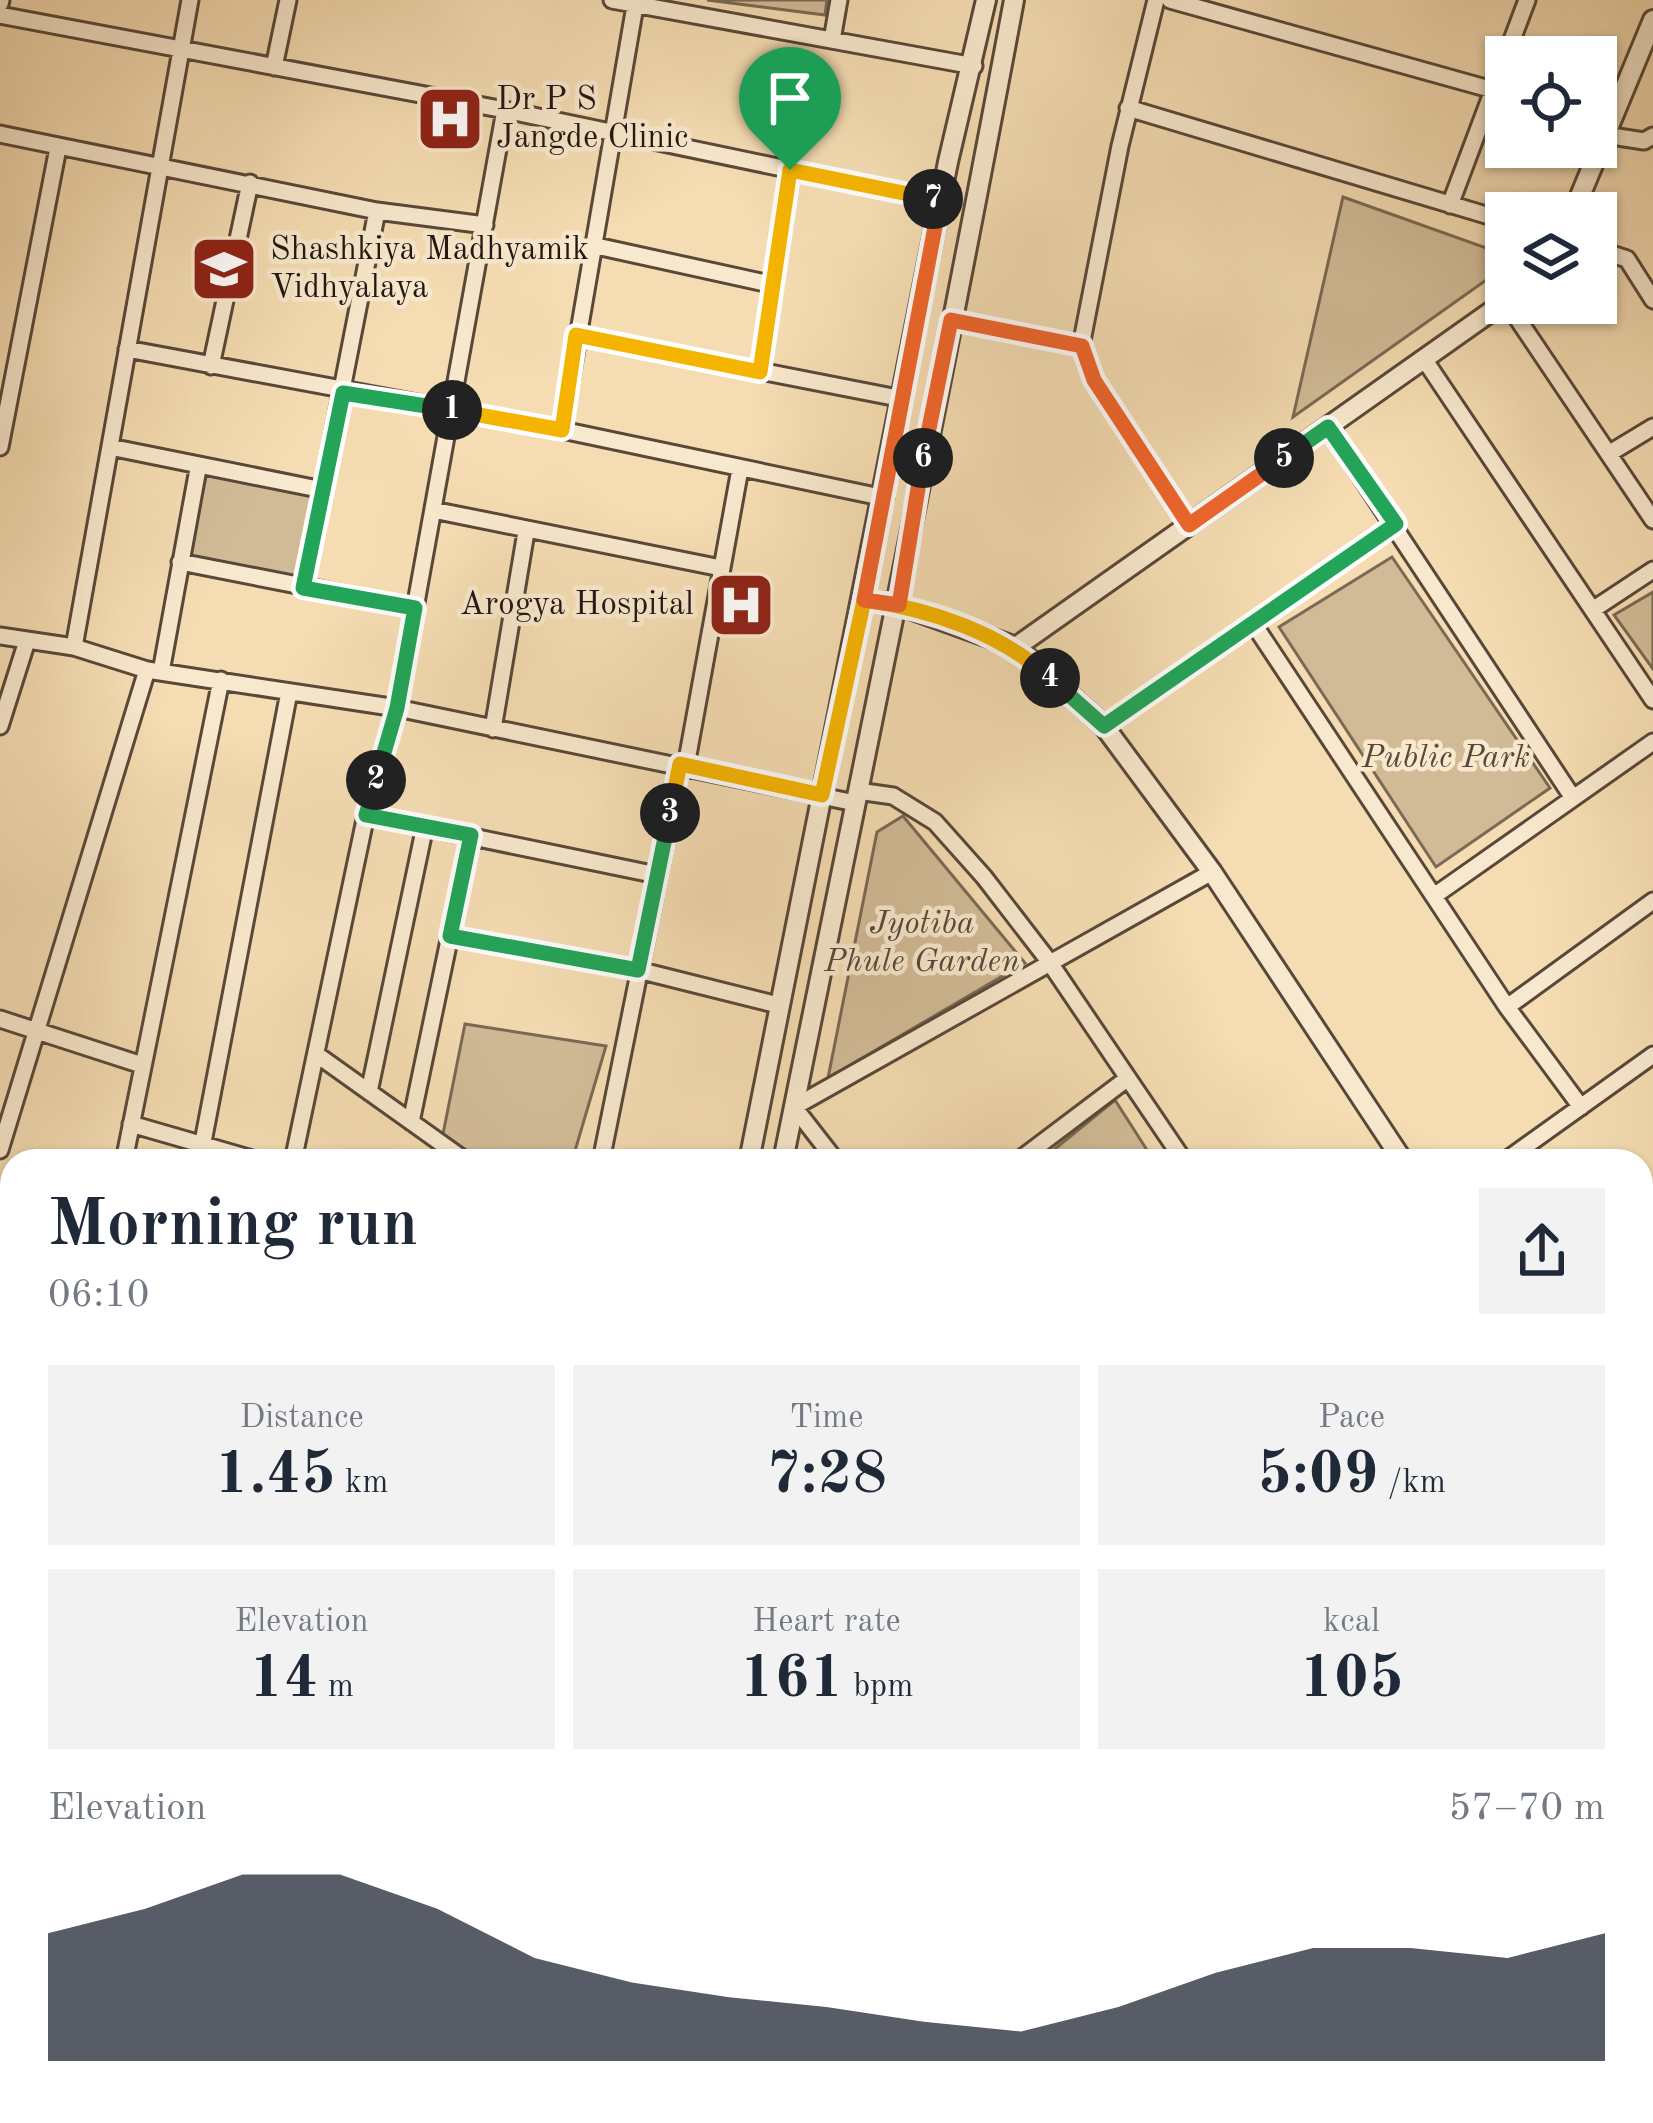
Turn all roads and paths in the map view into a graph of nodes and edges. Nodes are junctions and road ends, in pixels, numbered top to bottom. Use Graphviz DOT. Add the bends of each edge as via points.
graph roads {
  1 [pos="190,0"];
  2 [pos="288,0"];
  3 [pos="612,0"];
  4 [pos="839,0"];
  5 [pos="986,0"];
  6 [pos="1014,0"];
  7 [pos="1156,0"];
  8 [pos="1170,0"];
  9 [pos="1526,0"];
  10 [pos="635,2"];
  11 [pos="0,15"];
  12 [pos="1653,20"];
  13 [pos="1513,36"];
  14 [pos="832,40"];
  15 [pos="181,48"];
  16 [pos="974,66"];
  17 [pos="274,67"];
  18 [pos="1485,87"];
  19 [pos="1617,106"];
  20 [pos="1128,108"];
  21 [pos="506,110"];
  22 [pos="1485,111"];
  23 [pos="612,131"];
  24 [pos="0,134"];
  25 [pos="1653,136"];
  26 [pos="1617,137"];
  27 [pos="58,148"];
  28 [pos="160,163"];
  29 [pos="790,170"];
  30 [pos="250,183"];
  31 [pos="940,201"];
  32 [pos="1450,206"];
  33 [pos="377,211"];
  34 [pos="1485,215"];
  35 [pos="485,225"];
  36 [pos="592,244"];
  37 [pos="1617,256"];
  38 [pos="774,285"];
  39 [pos="1652,297"];
  40 [pos="1485,317"];
  41 [pos="951,320"];
  42 [pos="1521,324"];
  43 [pos="576,335"];
  44 [pos="1082,346"];
  45 [pos="127,349"];
  46 [pos="1424,359"];
  47 [pos="211,366"];
  48 [pos="760,372"];
  49 [pos="343,393"];
  50 [pos="904,399"];
  51 [pos="451,410"];
  52 [pos="1328,427"];
  53 [pos="1653,427"];
  54 [pos="562,430"];
  55 [pos="0,447"];
  56 [pos="110,447"];
  57 [pos="1610,453"];
  58 [pos="198,469"];
  59 [pos="740,469"];
  60 [pos="323,490"];
  61 [pos="885,498"];
  62 [pos="433,510"];
  63 [pos="1653,520"];
  64 [pos="1396,524"];
  65 [pos="1189,525"];
  66 [pos="526,532"];
  67 [pos="180,562"];
  68 [pos="722,568"];
  69 [pos="1653,570"];
  70 [pos="303,588"];
  71 [pos="864,600"];
  72 [pos="899,605"];
  73 [pos="415,608"];
  74 [pos="1594,609"];
  75 [pos="1253,623"];
  76 [pos="0,636"];
  77 [pos="26,644"];
  78 [pos="74,647"];
  79 [pos="1016,647"];
  80 [pos="154,671"];
  81 [pos="220,680"];
  82 [pos="289,692"];
  83 [pos="1653,700"];
  84 [pos="397,708"];
  85 [pos="0,726"];
  86 [pos="1104,726"];
  87 [pos="493,729"];
  88 [pos="1653,742"];
  89 [pos="683,765"];
  90 [pos="822,795"];
  91 [pos="857,797"];
  92 [pos="1573,798"];
  93 [pos="366,815"];
  94 [pos="425,826"];
  95 [pos="471,835"];
  96 [pos="1213,872"];
  97 [pos="657,875"];
  98 [pos="1434,896"];
  99 [pos="1653,901"];
  100 [pos="450,936"];
  101 [pos="1048,960"];
  102 [pos="638,970"];
  103 [pos="778,1005"];
  104 [pos="1507,1007"];
  105 [pos="0,1019"];
  106 [pos="36,1033"];
  107 [pos="316,1054"];
  108 [pos="1653,1055"];
  109 [pos="142,1065"];
  110 [pos="1127,1078"];
  111 [pos="370,1092"];
  112 [pos="794,1107"];
  113 [pos="1581,1107"];
  114 [pos="412,1122"];
  115 [pos="131,1124"];
  116 [pos="203,1142"];
  117 [pos="0,1149"];
  118 [pos="126,1149"];
  119 [pos="224,1149"];
  120 [pos="296,1149"];
  121 [pos="449,1149"];
  122 [pos="603,1149"];
  123 [pos="751,1149"];
  124 [pos="785,1149"];
  125 [pos="827,1149"];
  126 [pos="1034,1149"];
  127 [pos="1176,1149"];
  128 [pos="1395,1149"];
  129 [pos="1522,1149"];
  1 -- 15 [label="street"];
  2 -- 17 [label="street"];
  3 -- 10 [label="street"];
  4 -- 14 [label="street"];
  5 -- 16 [label="street"];
  6 -- 41 [label="street"];
  7 -- 20 [label="street"];
  8 -- 18 [label="street"];
  9 -- 13 [label="street"];
  10 -- 14 [label="street"];
  10 -- 23 [label="street"];
  11 -- 15 [label="street"];
  12 -- 19 [label="street"];
  14 -- 16 [label="street"];
  15 -- 17 [label="street"];
  15 -- 28 [label="street"];
  16 -- 31 [label="street"];
  17 -- 21 [label="street"];
  20 -- 32 [label="street"];
  20 -- 44 [label="street"];
  21 -- 23 [label="street"];
  21 -- 35 [label="street"];
  22 -- 32 [label="street"];
  23 -- 29 [label="street"];
  23 -- 36 [label="street"];
  24 -- 27 [label="street"];
  25 -- 26 [label="street"];
  27 -- 28 [label="street"];
  27 -- 55 [label="street"];
  28 -- 30 [label="street"];
  28 -- 45 [label="street"];
  29 -- 31 [label="street"];
  29 -- 38 [label="street"];
  30 -- 33 [label="street"];
  30 -- 47 [label="street"];
  31 -- 50 [label="street"];
  32 -- 34 [label="street"];
  33 -- 35 [label="street"];
  33 -- 49 [label="street"];
  35 -- 51 [label="street"];
  36 -- 38 [label="street"];
  36 -- 43 [label="street"];
  37 -- 39 [label="street"];
  38 -- 48 [label="street"];
  40 -- 46 [label="street"];
  41 -- 44 [label="street"];
  41 -- 72 [label="street"];
  42 -- 57 [label="street"];
  43 -- 48 [label="street"];
  43 -- 54 [label="street"];
  44 -- 65 [label="street" via="1094,380"];
  45 -- 47 [label="street"];
  45 -- 56 [label="street"];
  46 -- 52 [label="street"];
  46 -- 74 [label="street"];
  47 -- 49 [label="street"];
  48 -- 50 [label="street"];
  49 -- 51 [label="street"];
  49 -- 60 [label="street"];
  50 -- 61 [label="street"];
  51 -- 54 [label="street"];
  51 -- 62 [label="street"];
  52 -- 64 [label="street"];
  52 -- 65 [label="street"];
  53 -- 57 [label="street"];
  54 -- 59 [label="street"];
  56 -- 58 [label="street"];
  56 -- 78 [label="street"];
  57 -- 63 [label="street"];
  58 -- 60 [label="street"];
  58 -- 67 [label="street"];
  59 -- 61 [label="street"];
  59 -- 68 [label="street"];
  60 -- 70 [label="street"];
  61 -- 71 [label="street"];
  62 -- 66 [label="street"];
  62 -- 73 [label="street"];
  64 -- 75 [label="street"];
  64 -- 92 [label="street"];
  65 -- 79 [label="street"];
  66 -- 68 [label="street"];
  66 -- 87 [label="street"];
  67 -- 70 [label="street"];
  67 -- 80 [label="street"];
  68 -- 89 [label="street"];
  69 -- 74 [label="street"];
  70 -- 73 [label="street"];
  71 -- 72 [label="street"];
  71 -- 90 [label="street"];
  72 -- 79 [label="street"];
  72 -- 91 [label="street"];
  73 -- 84 [label="street"];
  74 -- 83 [label="street"];
  75 -- 86 [label="street"];
  75 -- 98 [label="street"];
  76 -- 77 [label="street"];
  77 -- 78 [label="street"];
  77 -- 85 [label="street"];
  78 -- 80 [label="street"];
  79 -- 86 [label="street"];
  80 -- 81 [label="street"];
  80 -- 106 [label="street"];
  81 -- 82 [label="street"];
  81 -- 109 [label="street"];
  82 -- 84 [label="street"];
  82 -- 116 [label="street"];
  84 -- 87 [label="street"];
  84 -- 93 [label="street"];
  86 -- 96 [label="street"];
  87 -- 89 [label="street"];
  88 -- 92 [label="street"];
  89 -- 90 [label="street"];
  89 -- 97 [label="street"];
  90 -- 91 [label="street"];
  90 -- 103 [label="street"];
  91 -- 101 [label="street" via="892,796 935,822"];
  91 -- 112 [label="street"];
  92 -- 98 [label="street"];
  93 -- 94 [label="street"];
  93 -- 107 [label="street"];
  94 -- 95 [label="street"];
  94 -- 111 [label="street"];
  95 -- 97 [label="street"];
  95 -- 100 [label="street"];
  96 -- 101 [label="street"];
  96 -- 128 [label="street"];
  97 -- 102 [label="street"];
  98 -- 104 [label="street"];
  99 -- 104 [label="street"];
  100 -- 102 [label="street"];
  100 -- 114 [label="street"];
  101 -- 110 [label="street"];
  101 -- 112 [label="street"];
  102 -- 103 [label="street"];
  102 -- 122 [label="street"];
  103 -- 123 [label="street"];
  104 -- 113 [label="street"];
  105 -- 106 [label="street"];
  106 -- 109 [label="street"];
  106 -- 117 [label="street"];
  107 -- 111 [label="street"];
  107 -- 120 [label="street"];
  108 -- 113 [label="street"];
  109 -- 115 [label="street"];
  110 -- 126 [label="street"];
  110 -- 127 [label="street"];
  111 -- 114 [label="street"];
  112 -- 124 [label="street"];
  112 -- 125 [label="street"];
  113 -- 129 [label="street"];
  114 -- 121 [label="street"];
  115 -- 116 [label="street"];
  115 -- 118 [label="street"];
  116 -- 119 [label="street"];
}
